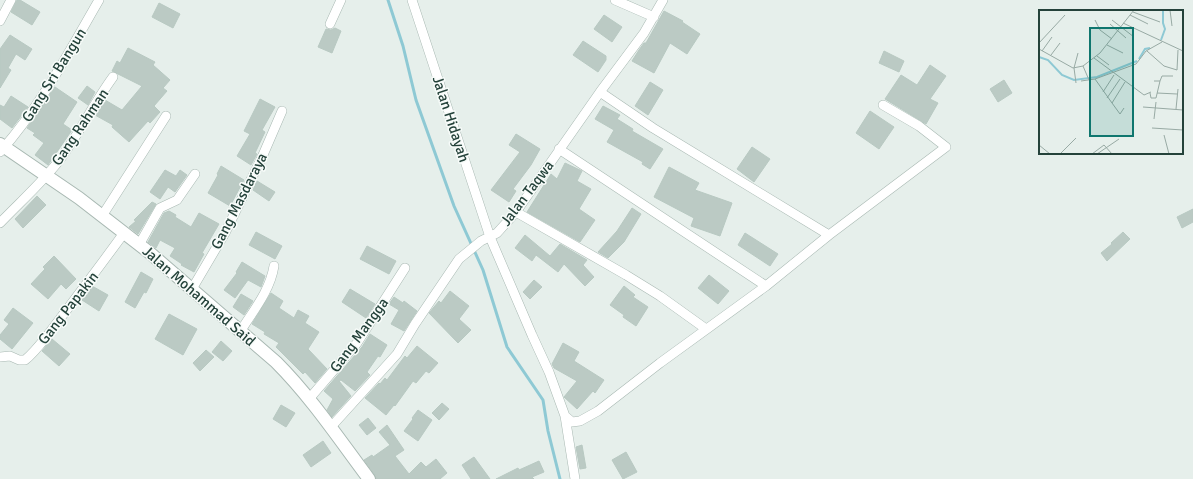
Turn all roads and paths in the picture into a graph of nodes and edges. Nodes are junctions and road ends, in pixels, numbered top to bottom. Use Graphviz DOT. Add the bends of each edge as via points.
graph roads {
  1 [pos="11,0"];
  2 [pos="99,0"];
  3 [pos="342,0"];
  4 [pos="412,0"];
  5 [pos="615,0"];
  6 [pos="664,0"];
  7 [pos="654,16"];
  8 [pos="0,21"];
  9 [pos="330,24"];
  10 [pos="113,77"];
  11 [pos="600,92"];
  12 [pos="883,105"];
  13 [pos="282,111"];
  14 [pos="166,116"];
  15 [pos="1,148"];
  16 [pos="559,150"];
  17 [pos="195,174"];
  18 [pos="46,176"];
  19 [pos="516,212"];
  20 [pos="102,216"];
  21 [pos="0,223"];
  22 [pos="124,233"];
  23 [pos="829,235"];
  24 [pos="490,237"];
  25 [pos="139,245"];
  26 [pos="274,266"];
  27 [pos="405,268"];
  28 [pos="766,286"];
  29 [pos="192,289"];
  30 [pos="706,329"];
  31 [pos="240,332"];
  32 [pos="0,357"];
  33 [pos="309,398"];
  34 [pos="565,416"];
  35 [pos="330,428"];
  36 [pos="369,479"];
  37 [pos="575,479"];
  1 -- 8 [label="street"];
  2 -- 15 [label="street, Gang Sri Bangun" via="19,130"];
  3 -- 9 [label="street"];
  4 -- 24 [label="street, Jalan Hidayah"];
  5 -- 7 [label="street"];
  6 -- 7 [label="street, Jalan Taqwa"];
  7 -- 11 [label="street, Jalan Taqwa"];
  10 -- 18 [label="street, Gang Rahman" via="61,158"];
  11 -- 16 [label="street, Jalan Taqwa"];
  11 -- 23 [label="street" via="653,128"];
  12 -- 23 [label="street" via="919,126 946,147"];
  13 -- 29 [label="street, Gang Masdaraya" via="232,220"];
  14 -- 20 [label="street"];
  15 -- 18 [label="street, Jalan Mohammad Said"];
  16 -- 19 [label="street, Jalan Taqwa"];
  16 -- 28 [label="street"];
  17 -- 25 [label="street" via="177,200 160,208"];
  18 -- 20 [label="street, Jalan Mohammad Said"];
  18 -- 21 [label="street, Gang Rahman"];
  19 -- 24 [label="street, Jalan Taqwa"];
  19 -- 30 [label="street" via="660,296"];
  20 -- 22 [label="street, Jalan Mohammad Said"];
  22 -- 25 [label="street, Jalan Mohammad Said"];
  22 -- 32 [label="street, Gang Papakin" via="30,356 25,360 10,356"];
  23 -- 28 [label="street"];
  24 -- 34 [label="street, Jalan Hidayah" via="549,372"];
  24 -- 35 [label="street, Jalan Taqwa" via="459,259 397,354"];
  25 -- 29 [label="street, Jalan Mohammad Said"];
  26 -- 31 [label="street" via="268,287"];
  27 -- 33 [label="street, Gang Mangga" via="357,343"];
  28 -- 30 [label="street"];
  29 -- 31 [label="street, Jalan Mohammad Said"];
  30 -- 34 [label="street" via="598,411 580,421 572,422"];
  31 -- 33 [label="street, Jalan Mohammad Said" via="276,362"];
  33 -- 35 [label="street, Jalan Mohammad Said"];
  34 -- 37 [label="street, Jalan Hidayah"];
  35 -- 36 [label="street, Jalan Mohammad Said"];
}
